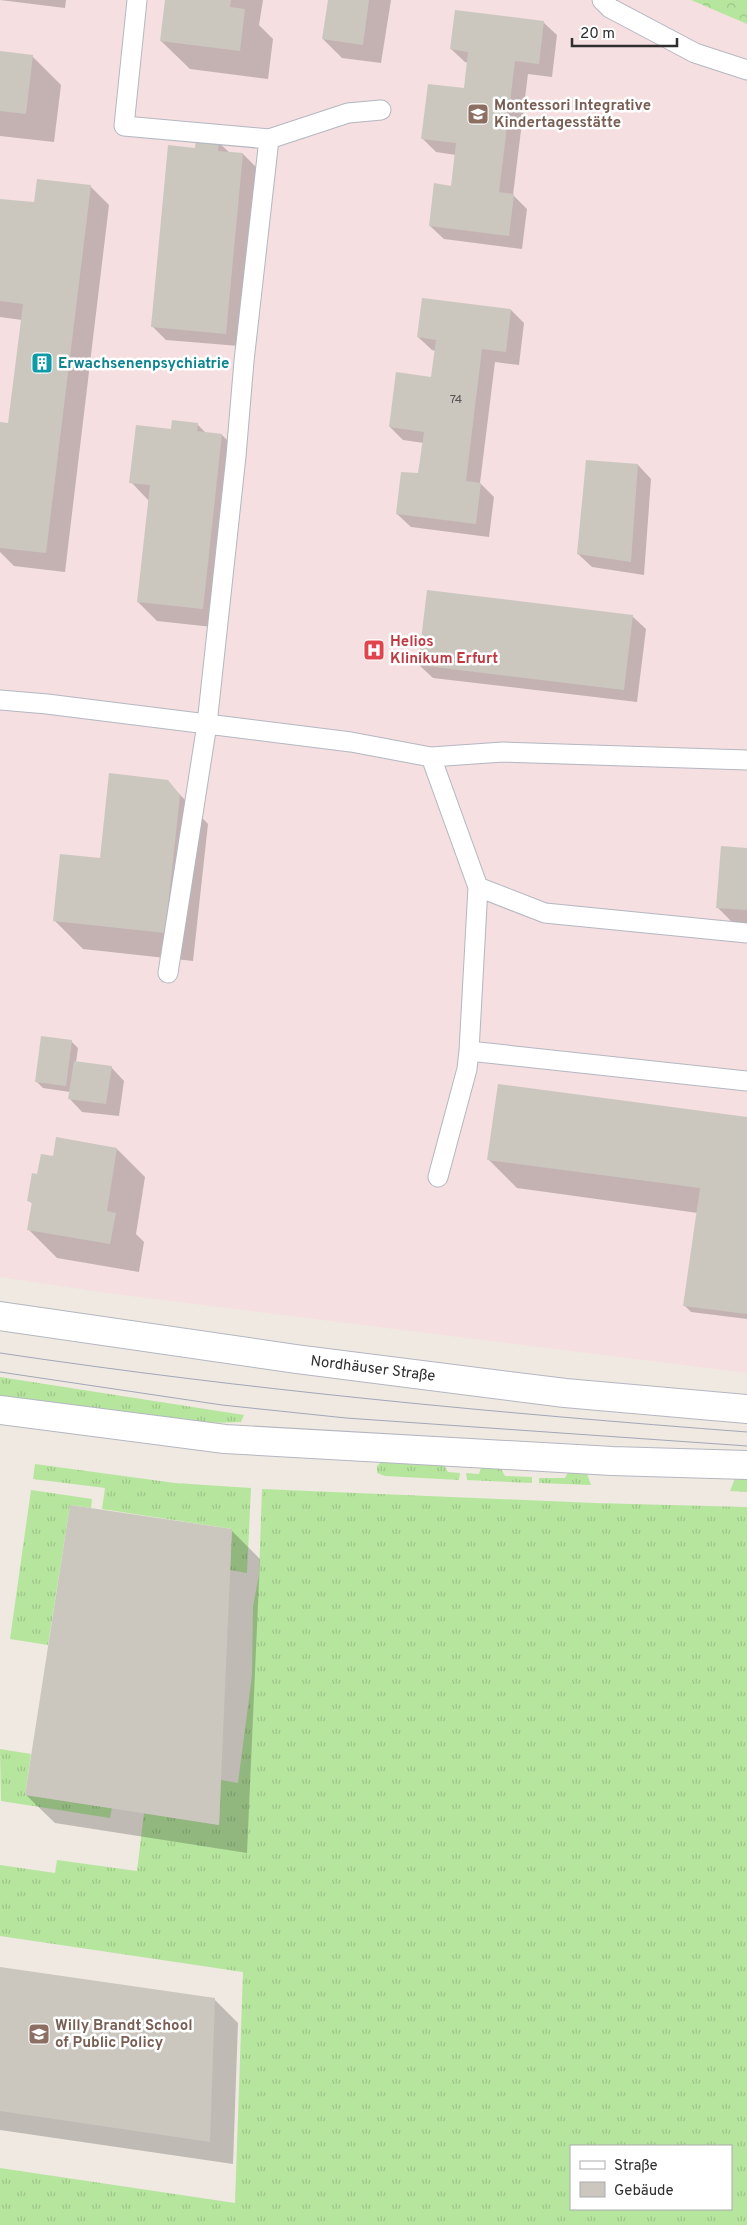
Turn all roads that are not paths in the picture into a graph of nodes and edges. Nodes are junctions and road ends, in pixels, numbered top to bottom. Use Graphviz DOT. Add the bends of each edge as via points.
graph roads {
  1 [pos="137,0"];
  2 [pos="602,0"];
  3 [pos="747,70"];
  4 [pos="381,110"];
  5 [pos="269,139"];
  6 [pos="0,700"];
  7 [pos="207,724"];
  8 [pos="431,757"];
  9 [pos="747,760"];
  10 [pos="478,887"];
  11 [pos="747,933"];
  12 [pos="168,973"];
  13 [pos="469,1051"];
  14 [pos="747,1081"];
  15 [pos="438,1177"];
  16 [pos="0,1316"];
  17 [pos="747,1409"];
  18 [pos="0,1410"];
  19 [pos="747,1465"];
  1 -- 5 [label="lane" via="124,126"];
  2 -- 3 [label="lane" via="610,8 695,53"];
  4 -- 5 [label="lane" via="348,113"];
  5 -- 7 [label="lane"];
  6 -- 7 [label="lane"];
  7 -- 8 [label="lane" via="351,742"];
  7 -- 12 [label="lane"];
  8 -- 9 [label="lane" via="503,752"];
  8 -- 10 [label="lane"];
  10 -- 11 [label="lane" via="545,913"];
  10 -- 13 [label="lane"];
  13 -- 14 [label="lane"];
  13 -- 15 [label="lane"];
  16 -- 17 [label="main road, Nordhäuser Straße" via="296,1359 564,1393"];
  18 -- 19 [label="main road" via="225,1440"];
}
